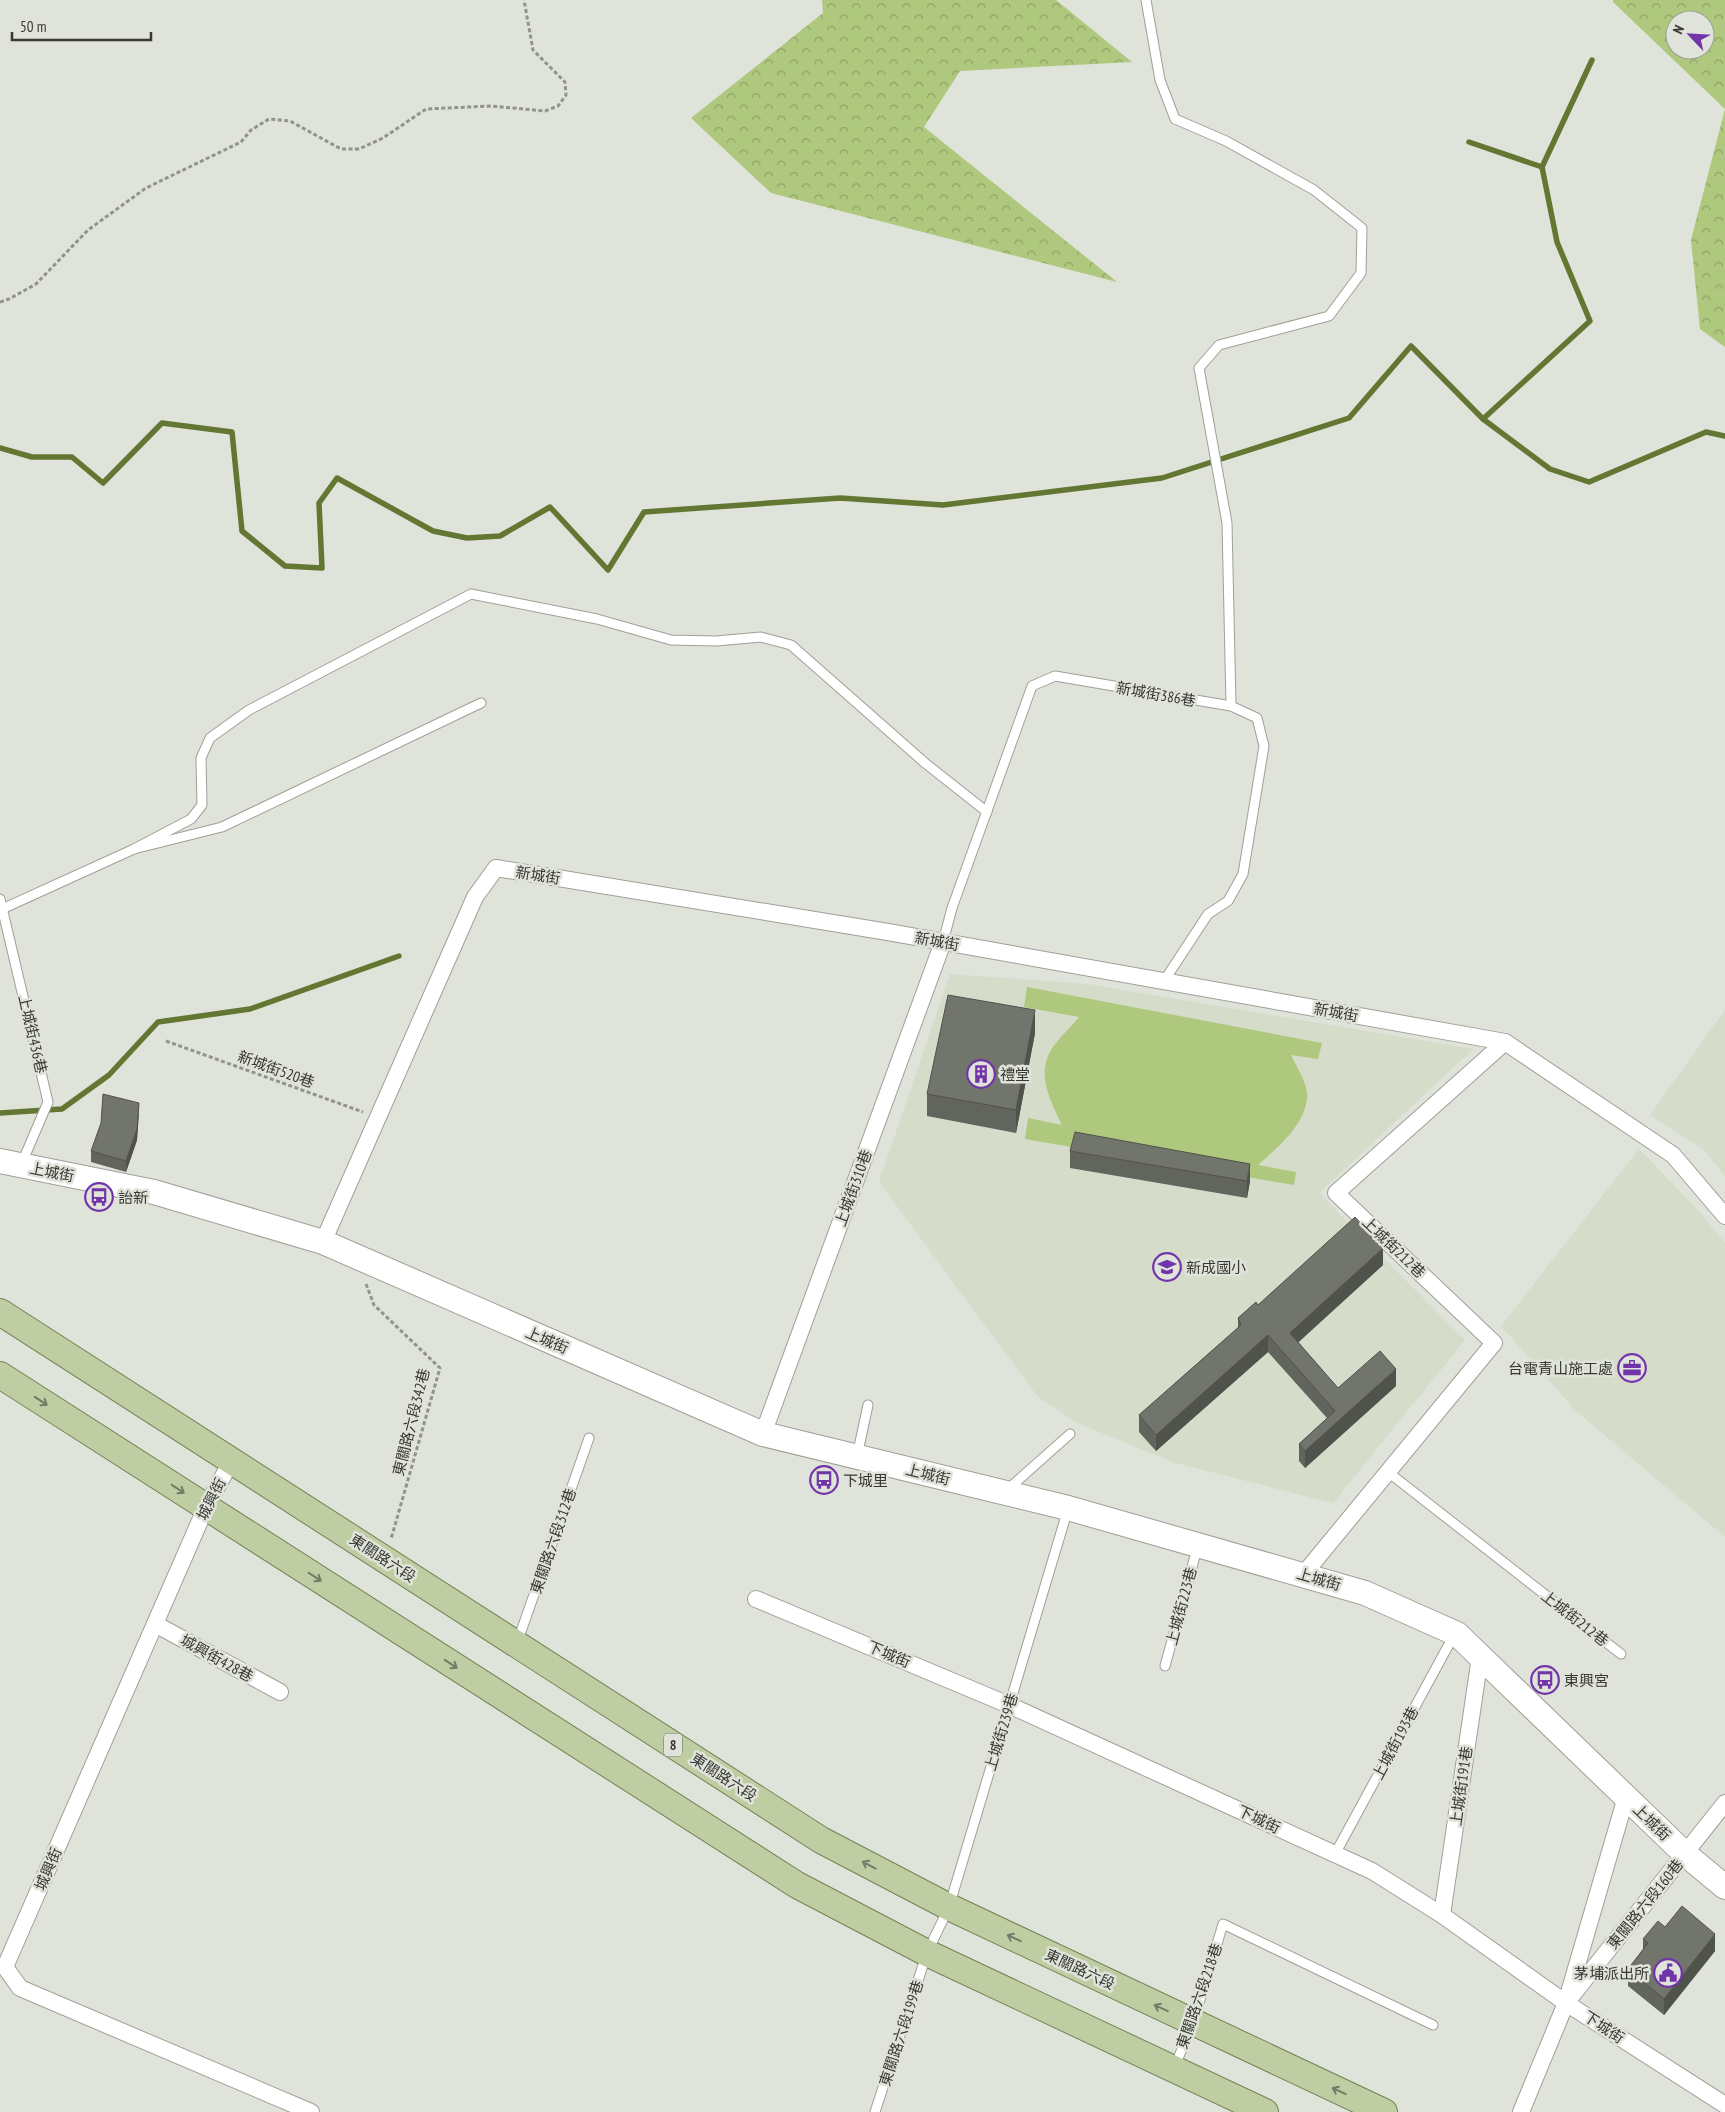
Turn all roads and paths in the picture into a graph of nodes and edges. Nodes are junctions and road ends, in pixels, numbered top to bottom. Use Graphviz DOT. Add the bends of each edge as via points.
graph roads {
  1 [pos="524,0"];
  2 [pos="1146,0"];
  3 [pos="0,302"];
  4 [pos="482,703"];
  5 [pos="1231,706"];
  6 [pos="987,812"];
  7 [pos="134,849"];
  8 [pos="0,899"];
  9 [pos="1,910"];
  10 [pos="943,942"];
  11 [pos="1164,981"];
  12 [pos="166,1041"];
  13 [pos="1505,1042"];
  14 [pos="378,1117"];
  15 [pos="10,1164"];
  16 [pos="1725,1216"];
  17 [pos="323,1242"];
  18 [pos="357,1258"];
  19 [pos="0,1313"];
  20 [pos="0,1375"];
  21 [pos="868,1406"];
  22 [pos="763,1434"];
  23 [pos="1070,1434"];
  24 [pos="589,1438"];
  25 [pos="856,1457"];
  26 [pos="232,1460"];
  27 [pos="1388,1472"];
  28 [pos="1004,1493"];
  29 [pos="206,1507"];
  30 [pos="1068,1508"];
  31 [pos="1198,1545"];
  32 [pos="386,1559"];
  33 [pos="1303,1575"];
  34 [pos="756,1599"];
  35 [pos="155,1624"];
  36 [pos="1457,1634"];
  37 [pos="517,1645"];
  38 [pos="1621,1654"];
  39 [pos="1480,1657"];
  40 [pos="1165,1666"];
  41 [pos="280,1692"];
  42 [pos="1009,1705"];
  43 [pos="1626,1797"];
  44 [pos="1725,1803"];
  45 [pos="1335,1854"];
  46 [pos="1685,1854"];
  47 [pos="1725,1887"];
  48 [pos="949,1907"];
  49 [pos="1442,1915"];
  50 [pos="926,1953"];
  51 [pos="1566,2002"];
  52 [pos="1193,2023"];
  53 [pos="1433,2024"];
  54 [pos="1174,2068"];
  55 [pos="1725,2105"];
  56 [pos="311,2112"];
  57 [pos="875,2112"];
  58 [pos="1265,2112"];
  59 [pos="1384,2112"];
  60 [pos="1522,2112"];
  1 -- 3 [label="path" via="533,50 565,82 566,95 558,106 545,110 490,106 426,109 383,138 359,149 341,148 290,121 269,119 251,130 241,142 146,188 88,230 36,284"];
  2 -- 5 [label="lane" via="1160,80 1175,119 1226,142 1314,190 1362,228 1361,273 1329,316 1219,345 1199,368 1227,522"];
  4 -- 7 [label="lane" via="222,827"];
  5 -- 6 [label="lane, 新城街386巷" via="1055,676 1032,686"];
  5 -- 11 [label="lane, 新城街386巷" via="1257,718 1264,746 1243,874 1228,902 1208,914"];
  6 -- 7 [label="lane" via="925,763 791,645 761,636 671,640 597,619 471,594 249,710 210,738 201,758 202,805 191,819"];
  6 -- 10 [label="lane, 新城街386巷"];
  7 -- 9 [label="lane"];
  8 -- 9 [label="lane, 上城街436巷"];
  9 -- 15 [label="lane, 上城街436巷" via="48,1102"];
  10 -- 11 [label="street, 新城街"];
  10 -- 14 [label="street, 新城街" via="496,868 475,897"];
  10 -- 22 [label="street, 上城街310巷"];
  11 -- 13 [label="street, 新城街"];
  12 -- 14 [label="path, 新城街520巷"];
  13 -- 16 [label="street, 新城街" via="1673,1155"];
  13 -- 27 [label="street, 上城街212巷" via="1336,1193 1494,1343"];
  14 -- 17 [label="street, 新城街"];
  15 -- 17 [label="street, 上城街" via="154,1192"];
  17 -- 18 [label="street, 上城街"];
  18 -- 22 [label="street, 上城街"];
  18 -- 32 [label="path, 東關路六段342巷" via="374,1305 440,1368"];
  19 -- 26 [label="main road, 東關路六段 / 8"];
  20 -- 29 [label="main road, one-way"];
  21 -- 25 [label="lane"];
  22 -- 25 [label="street, 上城街"];
  23 -- 28 [label="lane"];
  24 -- 37 [label="lane, 東關路六段312巷"];
  25 -- 28 [label="street, 上城街"];
  26 -- 29 [label="street, 城興街"];
  26 -- 32 [label="main road, 東關路六段 / 8"];
  27 -- 33 [label="street, 上城街212巷"];
  27 -- 38 [label="lane, 上城街212巷"];
  28 -- 30 [label="street, 上城街"];
  29 -- 35 [label="street, 城興街"];
  29 -- 50 [label="main road, one-way" via="797,1885"];
  30 -- 31 [label="street, 上城街"];
  30 -- 42 [label="lane, 上城街239巷"];
  31 -- 33 [label="street, 上城街"];
  31 -- 40 [label="lane, 上城街223巷"];
  32 -- 37 [label="main road, 東關路六段 / 8"];
  33 -- 36 [label="street, 上城街" via="1366,1593"];
  34 -- 42 [label="street, 下城街"];
  35 -- 41 [label="street, 城興街428巷"];
  35 -- 56 [label="street, 城興街" via="5,1967 20,1988"];
  36 -- 39 [label="street, 上城街"];
  36 -- 45 [label="lane, 上城街193巷"];
  48 -- 37 [label="main road, 東關路六段 / 8, one-way" via="821,1840"];
  39 -- 43 [label="street, 上城街"];
  39 -- 49 [label="street, 上城街191巷"];
  42 -- 45 [label="street, 下城街"];
  42 -- 48 [label="lane, 上城街239巷"];
  43 -- 46 [label="street, 上城街"];
  43 -- 51 [label="street"];
  44 -- 46 [label="street, 東關路六段160巷"];
  45 -- 49 [label="street, 下城街" via="1372,1871"];
  46 -- 47 [label="street, 上城街"];
  46 -- 51 [label="street, 東關路六段160巷"];
  48 -- 50 [label="lane, 上城街239巷"];
  52 -- 48 [label="main road, 東關路六段 / 8, one-way"];
  49 -- 51 [label="street, 下城街"];
  50 -- 54 [label="main road"];
  50 -- 57 [label="lane, 東關路六段199巷"];
  51 -- 55 [label="street, 下城街"];
  51 -- 60 [label="street, 東關路六段160巷"];
  52 -- 53 [label="lane, 東關路六段218巷" via="1223,1924"];
  52 -- 54 [label="lane, 東關路六段218巷"];
  59 -- 52 [label="main road, 東關路六段 / 8, one-way"];
  54 -- 58 [label="main road"];
}
